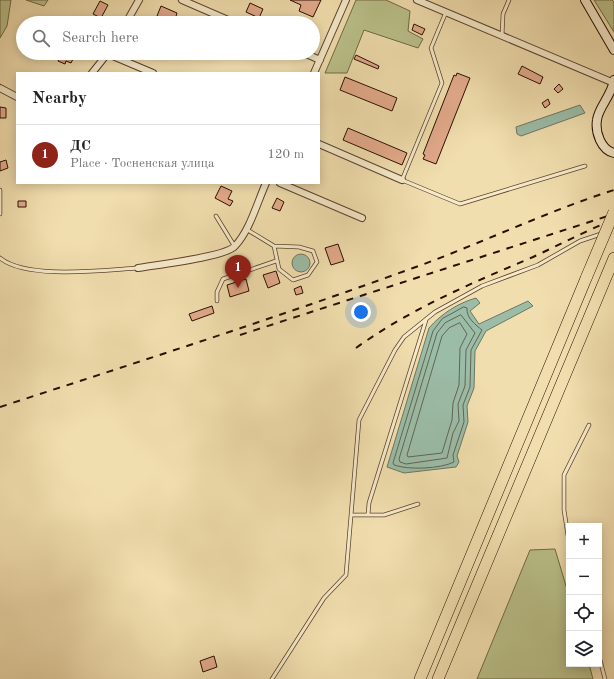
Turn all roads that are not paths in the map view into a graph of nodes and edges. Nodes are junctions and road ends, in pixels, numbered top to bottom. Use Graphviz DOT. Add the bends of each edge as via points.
graph roads {
  1 [pos="139,0"];
  2 [pos="182,0"];
  3 [pos="346,0"];
  4 [pos="417,0"];
  5 [pos="509,0"];
  6 [pos="585,0"];
  7 [pos="446,12"];
  8 [pos="130,16"];
  9 [pos="219,16"];
  10 [pos="502,36"];
  11 [pos="614,50"];
  12 [pos="102,60"];
  13 [pos="123,60"];
  14 [pos="320,60"];
  15 [pos="93,72"];
  16 [pos="150,72"];
  17 [pos="314,72"];
  18 [pos="614,80"];
  19 [pos="614,83"];
  20 [pos="0,88"];
  21 [pos="16,96"];
  22 [pos="320,144"];
  23 [pos="614,153"];
  24 [pos="585,166"];
  25 [pos="402,180"];
  26 [pos="266,184"];
  27 [pos="282,184"];
  28 [pos="0,190"];
  29 [pos="614,212"];
  30 [pos="0,214"];
  31 [pos="216,216"];
  32 [pos="362,218"];
  33 [pos="246,229"];
  34 [pos="612,231"];
  35 [pos="274,246"];
  36 [pos="235,247"];
  37 [pos="0,258"];
  38 [pos="614,258"];
  39 [pos="276,261"];
  40 [pos="138,268"];
  41 [pos="217,301"];
  42 [pos="426,320"];
  43 [pos="589,425"];
  44 [pos="418,504"];
  45 [pos="351,515"];
  46 [pos="368,515"];
  47 [pos="566,523"];
  48 [pos="602,667"];
  49 [pos="272,679"];
  50 [pos="420,679"];
  51 [pos="438,679"];
  52 [pos="605,679"];
  1 -- 8 [label="street"];
  2 -- 9 [label="street"];
  3 -- 14 [label="street"];
  4 -- 7 [label="street"];
  5 -- 10 [label="lane" via="503,14"];
  6 -- 11 [label="street"];
  7 -- 10 [label="street"];
  7 -- 25 [label="lane" via="431,48 442,83"];
  10 -- 19 [label="street"];
  12 -- 15 [label="street"];
  13 -- 16 [label="street"];
  14 -- 17 [label="street"];
  18 -- 19 [label="street"];
  19 -- 23 [label="street" via="596,119 601,142"];
  20 -- 21 [label="street"];
  22 -- 25 [label="street"];
  24 -- 25 [label="lane" via="460,204"];
  26 -- 33 [label="street"];
  27 -- 32 [label="street"];
  28 -- 30 [label="lane"];
  29 -- 50 [label="highway, bridge"];
  31 -- 36 [label="lane"];
  33 -- 35 [label="lane"];
  33 -- 36 [label="street"];
  34 -- 42 [label="lane" via="580,241 538,265 482,286 435,312"];
  35 -- 39 [label="lane"];
  35 -- 39 [label="lane" via="299,247 313,251 317,262 308,275 293,280 279,269"];
  36 -- 40 [label="street" via="216,254"];
  37 -- 40 [label="lane" via="6,264 34,271 75,272"];
  38 -- 51 [label="highway"];
  39 -- 41 [label="lane" via="223,280 217,292"];
  42 -- 45 [label="lane" via="404,337 395,350 360,420"];
  42 -- 46 [label="lane" via="368,502"];
  43 -- 47 [label="lane" via="564,475"];
  44 -- 46 [label="lane" via="384,515"];
  45 -- 46 [label="lane"];
  45 -- 49 [label="lane" via="346,575 324,598"];
  48 -- 52 [label="lane"];
}
